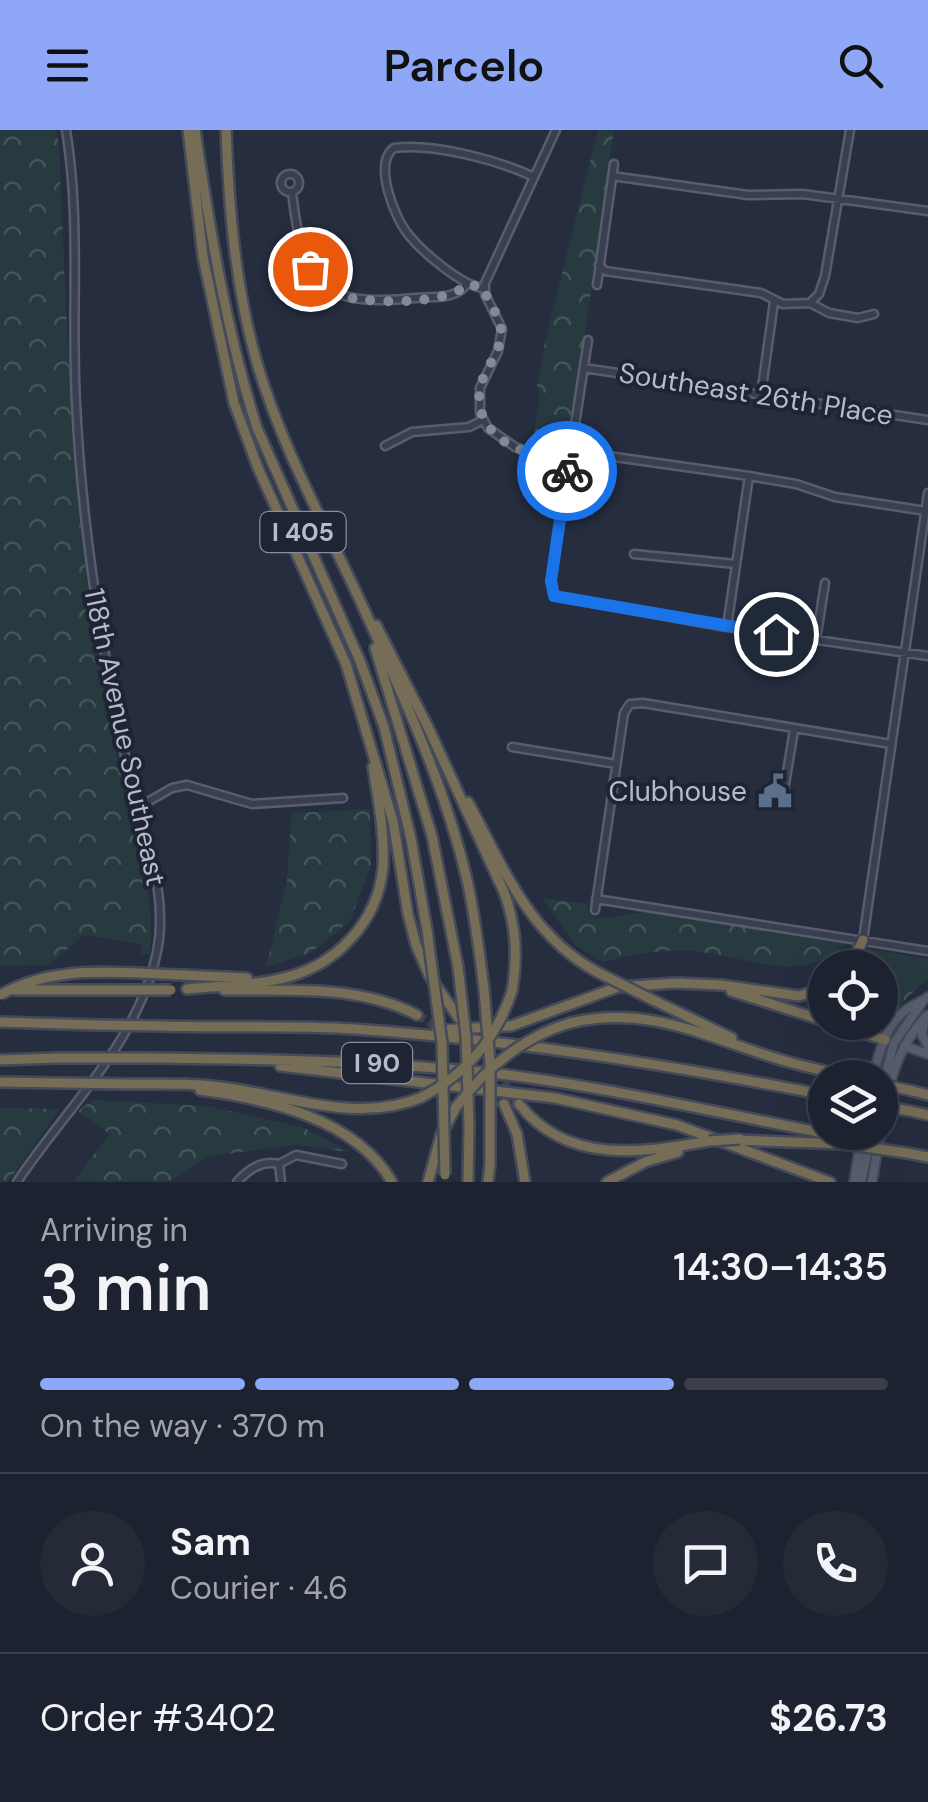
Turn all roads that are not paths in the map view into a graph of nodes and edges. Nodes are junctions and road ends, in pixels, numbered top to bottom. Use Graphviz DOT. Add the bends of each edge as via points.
graph roads {
  1 [pos="66,130"];
  2 [pos="191,130"];
  3 [pos="226,130"];
  4 [pos="556,130"];
  5 [pos="850,130"];
  6 [pos="614,164"];
  7 [pos="612,176"];
  8 [pos="534,177"];
  9 [pos="292,192"];
  10 [pos="838,199"];
  11 [pos="928,212"];
  12 [pos="600,264"];
  13 [pos="467,284"];
  14 [pos="597,286"];
  15 [pos="484,288"];
  16 [pos="774,302"];
  17 [pos="810,302"];
  18 [pos="874,314"];
  19 [pos="588,340"];
  20 [pos="584,368"];
  21 [pos="761,395"];
  22 [pos="483,420"];
  23 [pos="928,420"];
  24 [pos="385,446"];
  25 [pos="571,452"];
  26 [pos="749,476"];
  27 [pos="928,493"];
  28 [pos="926,511"];
  29 [pos="634,554"];
  30 [pos="736,564"];
  31 [pos="343,568"];
  32 [pos="825,583"];
  33 [pos="361,603"];
  34 [pos="727,627"];
  35 [pos="816,640"];
  36 [pos="904,654"];
  37 [pos="928,656"];
  38 [pos="427,725"];
  39 [pos="368,730"];
  40 [pos="794,730"];
  41 [pos="891,744"];
  42 [pos="512,746"];
  43 [pos="616,764"];
  44 [pos="343,798"];
  45 [pos="782,802"];
  46 [pos="137,808"];
  47 [pos="596,899"];
  48 [pos="595,910"];
  49 [pos="862,940"];
  50 [pos="857,950"];
  51 [pos="928,951"];
  52 [pos="300,974"];
  53 [pos="694,984"];
  54 [pos="187,990"];
  55 [pos="0,992"];
  56 [pos="808,993"];
  57 [pos="926,999"];
  58 [pos="417,1014"];
  59 [pos="808,1016"];
  60 [pos="928,1016"];
  61 [pos="460,1020"];
  62 [pos="0,1022"];
  63 [pos="390,1032"];
  64 [pos="883,1040"];
  65 [pos="889,1042"];
  66 [pos="904,1046"];
  67 [pos="928,1046"];
  68 [pos="928,1054"];
  69 [pos="193,1058"];
  70 [pos="0,1059"];
  71 [pos="881,1060"];
  72 [pos="886,1060"];
  73 [pos="804,1066"];
  74 [pos="808,1067"];
  75 [pos="0,1082"];
  76 [pos="152,1084"];
  77 [pos="898,1088"];
  78 [pos="808,1092"];
  79 [pos="928,1096"];
  80 [pos="504,1104"];
  81 [pos="519,1104"];
  82 [pos="898,1109"];
  83 [pos="928,1115"];
  84 [pos="808,1133"];
  85 [pos="808,1140"];
  86 [pos="710,1143"];
  87 [pos="860,1150"];
  88 [pos="867,1150"];
  89 [pos="892,1150"];
  90 [pos="928,1157"];
  91 [pos="279,1164"];
  92 [pos="342,1164"];
  93 [pos="445,1178"];
  94 [pos="17,1182"];
  95 [pos="237,1182"];
  96 [pos="280,1182"];
  97 [pos="392,1182"];
  98 [pos="428,1182"];
  99 [pos="468,1182"];
  100 [pos="488,1182"];
  101 [pos="524,1182"];
  102 [pos="607,1182"];
  103 [pos="830,1182"];
  104 [pos="857,1182"];
  105 [pos="872,1182"];
  1 -- 46 [label="street, 118th Avenue Southeast" via="88,550"];
  2 -- 39 [label="highway" via="203,257 234,403"];
  2 -- 93 [label="highway, I 405, bridge" via="246,391 384,726 427,930 442,1043"];
  3 -- 31 [label="highway, I 405" via="232,239 257,362"];
  4 -- 8 [label="street"];
  5 -- 10 [label="street"];
  6 -- 7 [label="street"];
  7 -- 10 [label="street" via="745,195"];
  7 -- 12 [label="street"];
  8 -- 13 [label="street" via="488,159 389,150 384,168 406,232"];
  8 -- 15 [label="street"];
  9 -- 13 [label="street" via="303,256 325,289 380,301 451,296"];
  10 -- 11 [label="street"];
  10 -- 17 [label="street" via="823,286"];
  12 -- 14 [label="street"];
  12 -- 16 [label="street" via="606,271 761,293"];
  13 -- 15 [label="street"];
  15 -- 22 [label="street" via="502,329 480,388"];
  16 -- 17 [label="street"];
  16 -- 21 [label="street"];
  17 -- 18 [label="street" via="830,313"];
  19 -- 20 [label="street"];
  20 -- 21 [label="street, Southeast 26th Place"];
  20 -- 25 [label="street"];
  21 -- 23 [label="street, Southeast 26th Place"];
  22 -- 24 [label="street" via="412,432"];
  22 -- 25 [label="street" via="495,435 526,451"];
  25 -- 26 [label="street"];
  25 -- 34 [label="street" via="554,596"];
  26 -- 28 [label="street"];
  26 -- 30 [label="street"];
  27 -- 28 [label="street"];
  28 -- 36 [label="street"];
  29 -- 30 [label="street"];
  30 -- 34 [label="street"];
  31 -- 33 [label="highway, I 405"];
  31 -- 38 [label="highway"];
  32 -- 35 [label="street"];
  33 -- 99 [label="highway, bridge" via="432,836 458,967"];
  33 -- 100 [label="highway, I 405, bridge" via="426,752 476,926 489,1043"];
  34 -- 35 [label="street"];
  35 -- 36 [label="street"];
  36 -- 37 [label="street"];
  36 -- 41 [label="street"];
  38 -- 73 [label="highway, bridge" via="522,904 550,939 597,972 706,1027"];
  38 -- 76 [label="highway, bridge" via="512,918 512,991 494,1033 452,1080 385,1107 351,1110 232,1088"];
  39 -- 52 [label="highway" via="382,838 378,890 354,936"];
  39 -- 61 [label="highway" via="394,822 416,945"];
  40 -- 41 [label="street"];
  40 -- 43 [label="street" via="630,704"];
  40 -- 45 [label="street"];
  41 -- 49 [label="street"];
  42 -- 43 [label="street"];
  43 -- 47 [label="street"];
  44 -- 46 [label="street" via="252,804 187,785"];
  46 -- 94 [label="street, 118th Avenue Southeast" via="161,913 146,997 124,1038"];
  47 -- 48 [label="street"];
  47 -- 49 [label="street"];
  49 -- 50 [label="highway"];
  49 -- 51 [label="street"];
  52 -- 54 [label="highway"];
  52 -- 55 [label="highway, bridge" via="70,972"];
  53 -- 56 [label="highway"];
  53 -- 59 [label="highway"];
  53 -- 63 [label="highway" via="618,987 511,1026"];
  54 -- 55 [label="highway, bridge"];
  54 -- 58 [label="highway" via="348,992"];
  57 -- 65 [label="main road" via="905,1010"];
  60 -- 66 [label="main road"];
  60 -- 67 [label="main road" via="922,1035"];
  62 -- 63 [label="highway, I 90, bridge"];
  63 -- 78 [label="highway, I 90" via="632,1059"];
  64 -- 65 [label="highway"];
  65 -- 66 [label="main road"];
  65 -- 71 [label="main road"];
  65 -- 72 [label="main road"];
  66 -- 68 [label="main road"];
  66 -- 105 [label="main road"];
  69 -- 70 [label="highway, I 90, bridge"];
  69 -- 84 [label="highway, I 90" via="498,1074"];
  69 -- 103 [label="highway" via="543,1096 677,1125"];
  73 -- 74 [label="highway"];
  73 -- 98 [label="highway, bridge" via="654,1019 570,1022 542,1032 476,1082 456,1108"];
  75 -- 76 [label="highway, bridge"];
  76 -- 97 [label="highway" via="240,1098 328,1124 362,1145"];
  77 -- 79 [label="highway, bridge"];
  80 -- 101 [label="highway" via="517,1134"];
  81 -- 86 [label="highway" via="548,1131 586,1148 629,1152"];
  82 -- 83 [label="highway, bridge"];
  85 -- 86 [label="highway, bridge"];
  86 -- 102 [label="highway"];
  87 -- 104 [label="main road"];
  88 -- 104 [label="main road"];
  89 -- 90 [label="highway, bridge"];
  91 -- 92 [label="street" via="296,1154"];
  91 -- 95 [label="street" via="264,1163"];
  91 -- 96 [label="street"];
}
